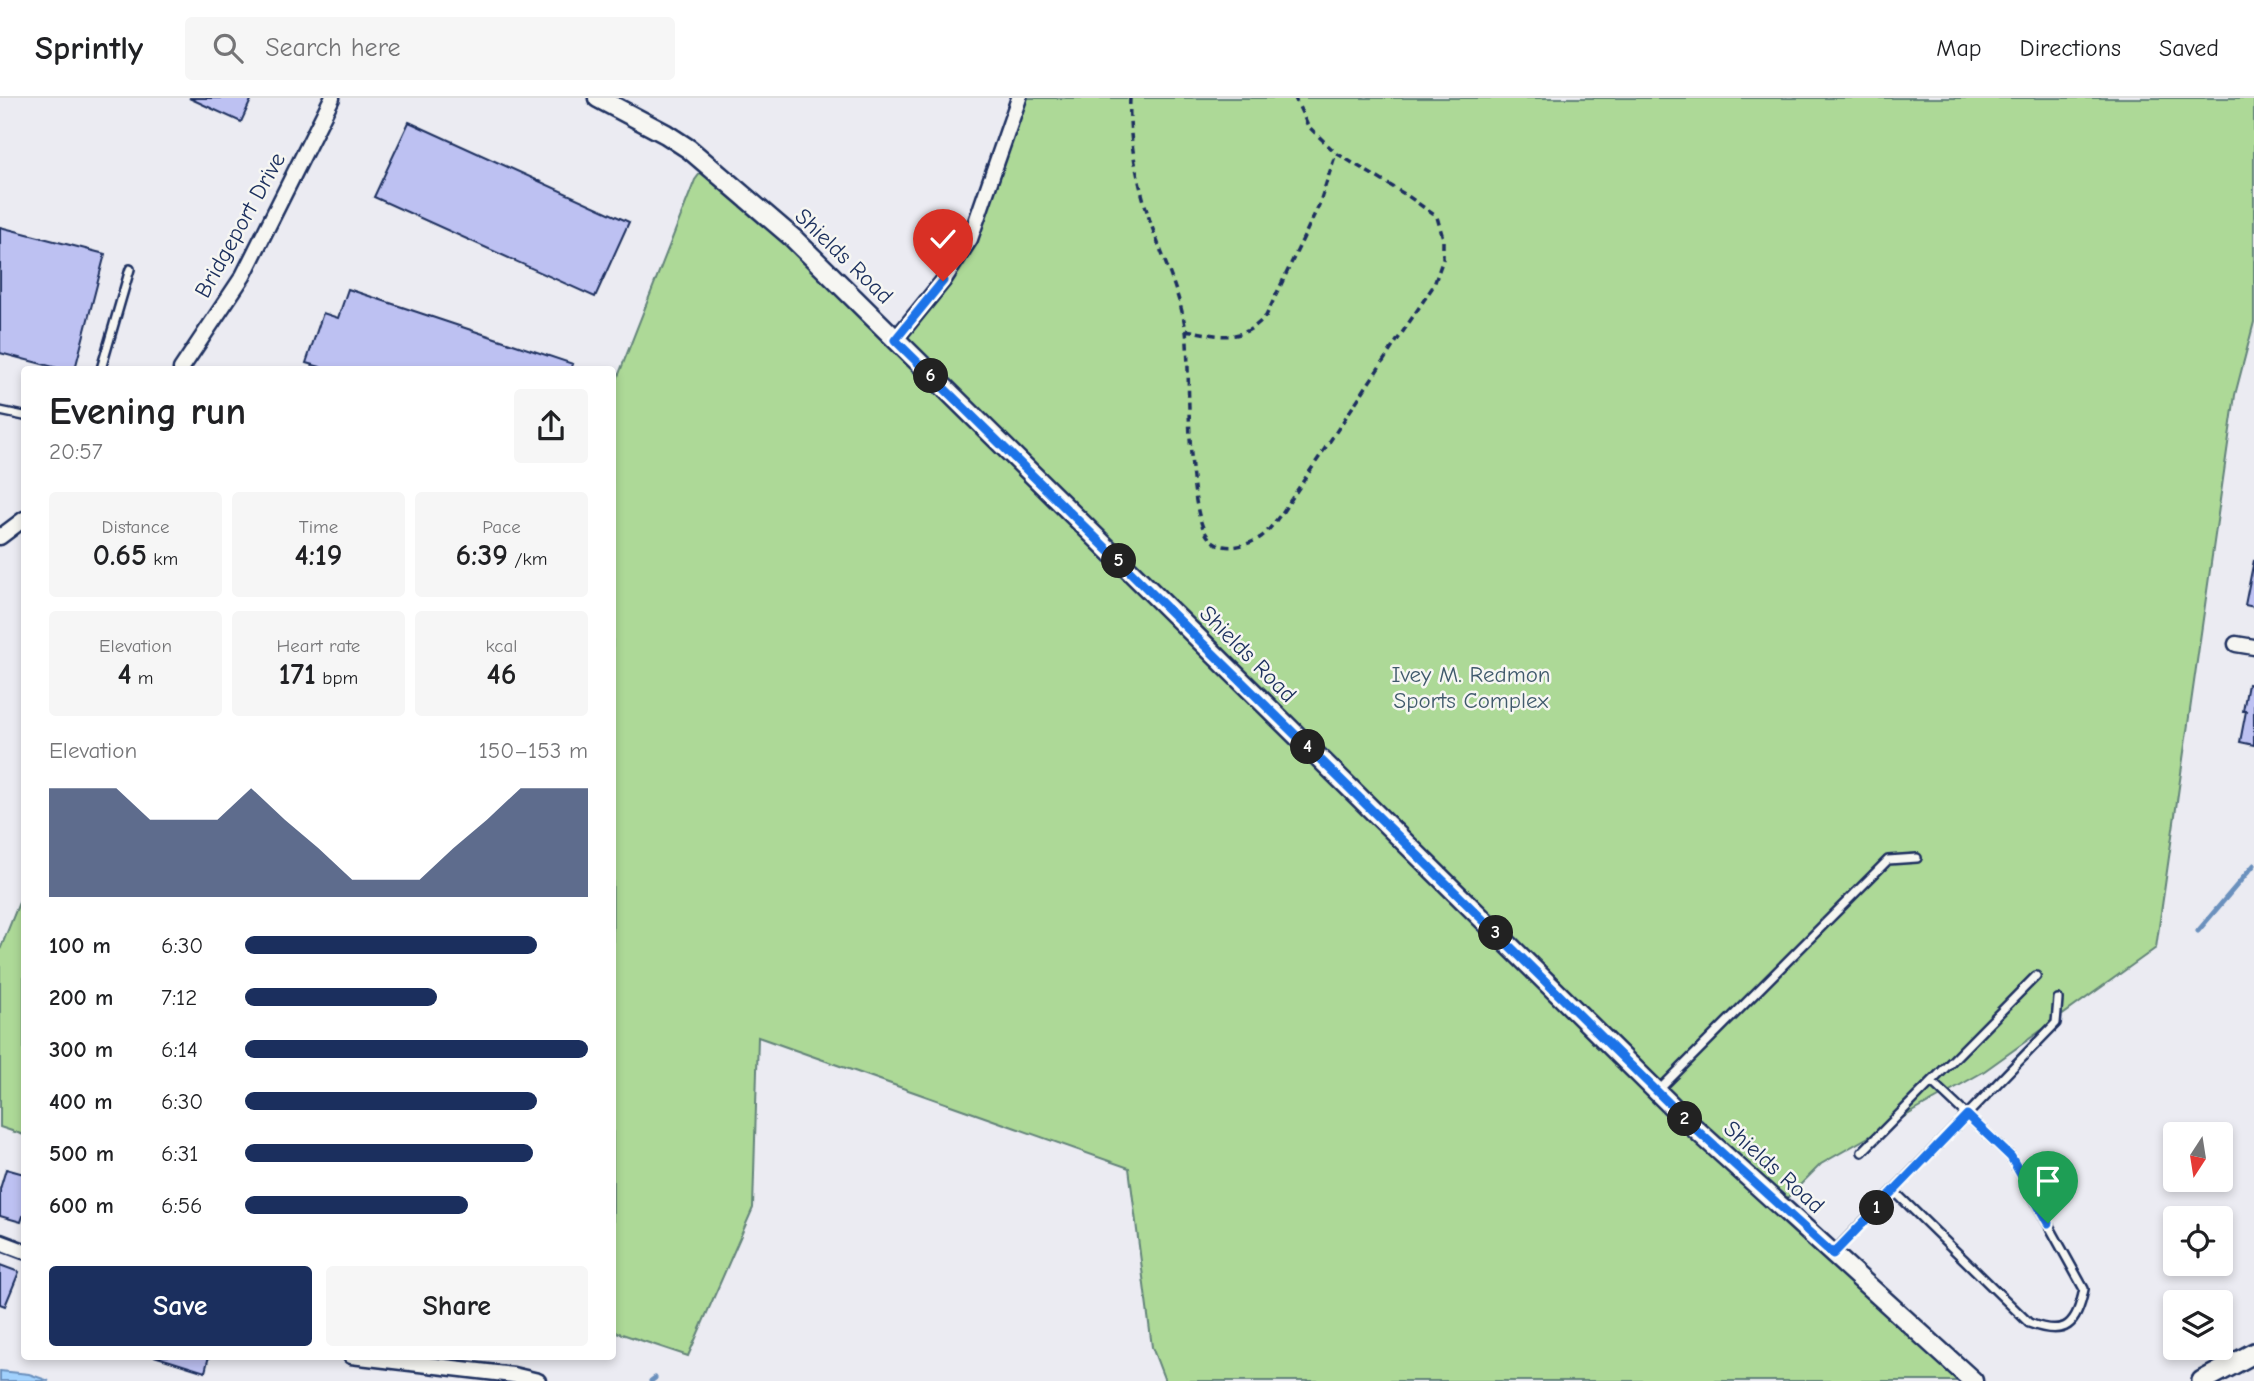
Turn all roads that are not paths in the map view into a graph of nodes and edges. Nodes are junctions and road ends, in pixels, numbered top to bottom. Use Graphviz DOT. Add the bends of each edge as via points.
graph roads {
  1 [pos="332,98"];
  2 [pos="597,98"];
  3 [pos="1019,98"];
  4 [pos="130,269"];
  5 [pos="895,340"];
  6 [pos="102,366"];
  7 [pos="183,366"];
  8 [pos="0,411"];
  9 [pos="21,415"];
  10 [pos="21,521"];
  11 [pos="0,537"];
  12 [pos="2236,645"];
  13 [pos="2254,648"];
  14 [pos="1917,858"];
  15 [pos="2036,976"];
  16 [pos="2058,999"];
  17 [pos="1932,1083"];
  18 [pos="1657,1092"];
  19 [pos="1967,1115"];
  20 [pos="1862,1152"];
  21 [pos="1894,1191"];
  22 [pos="0,1242"];
  23 [pos="21,1250"];
  24 [pos="1833,1254"];
  25 [pos="2254,1353"];
  26 [pos="385,1360"];
  27 [pos="538,1381"];
  28 [pos="1973,1381"];
  29 [pos="2202,1381"];
  1 -- 7 [label="street, Bridgeport Drive" via="243,276"];
  2 -- 5 [label="street, Shields Road" via="690,149 793,238"];
  3 -- 5 [label="street" via="970,239"];
  4 -- 6 [label="lane"];
  5 -- 18 [label="street, Shields Road"];
  8 -- 9 [label="lane"];
  10 -- 11 [label="street"];
  12 -- 13 [label="street"];
  14 -- 18 [label="lane" via="1888,860"];
  15 -- 17 [label="lane"];
  16 -- 19 [label="lane" via="2056,1023"];
  17 -- 19 [label="lane"];
  17 -- 20 [label="lane"];
  18 -- 24 [label="street, Shields Road"];
  19 -- 21 [label="lane"];
  19 -- 21 [label="lane" via="2011,1157 2084,1289 2071,1322 2058,1330 2029,1323"];
  21 -- 24 [label="lane"];
  22 -- 23 [label="street"];
  24 -- 28 [label="street, Shields Road"];
  25 -- 29 [label="main road"];
  26 -- 27 [label="street"];
}
